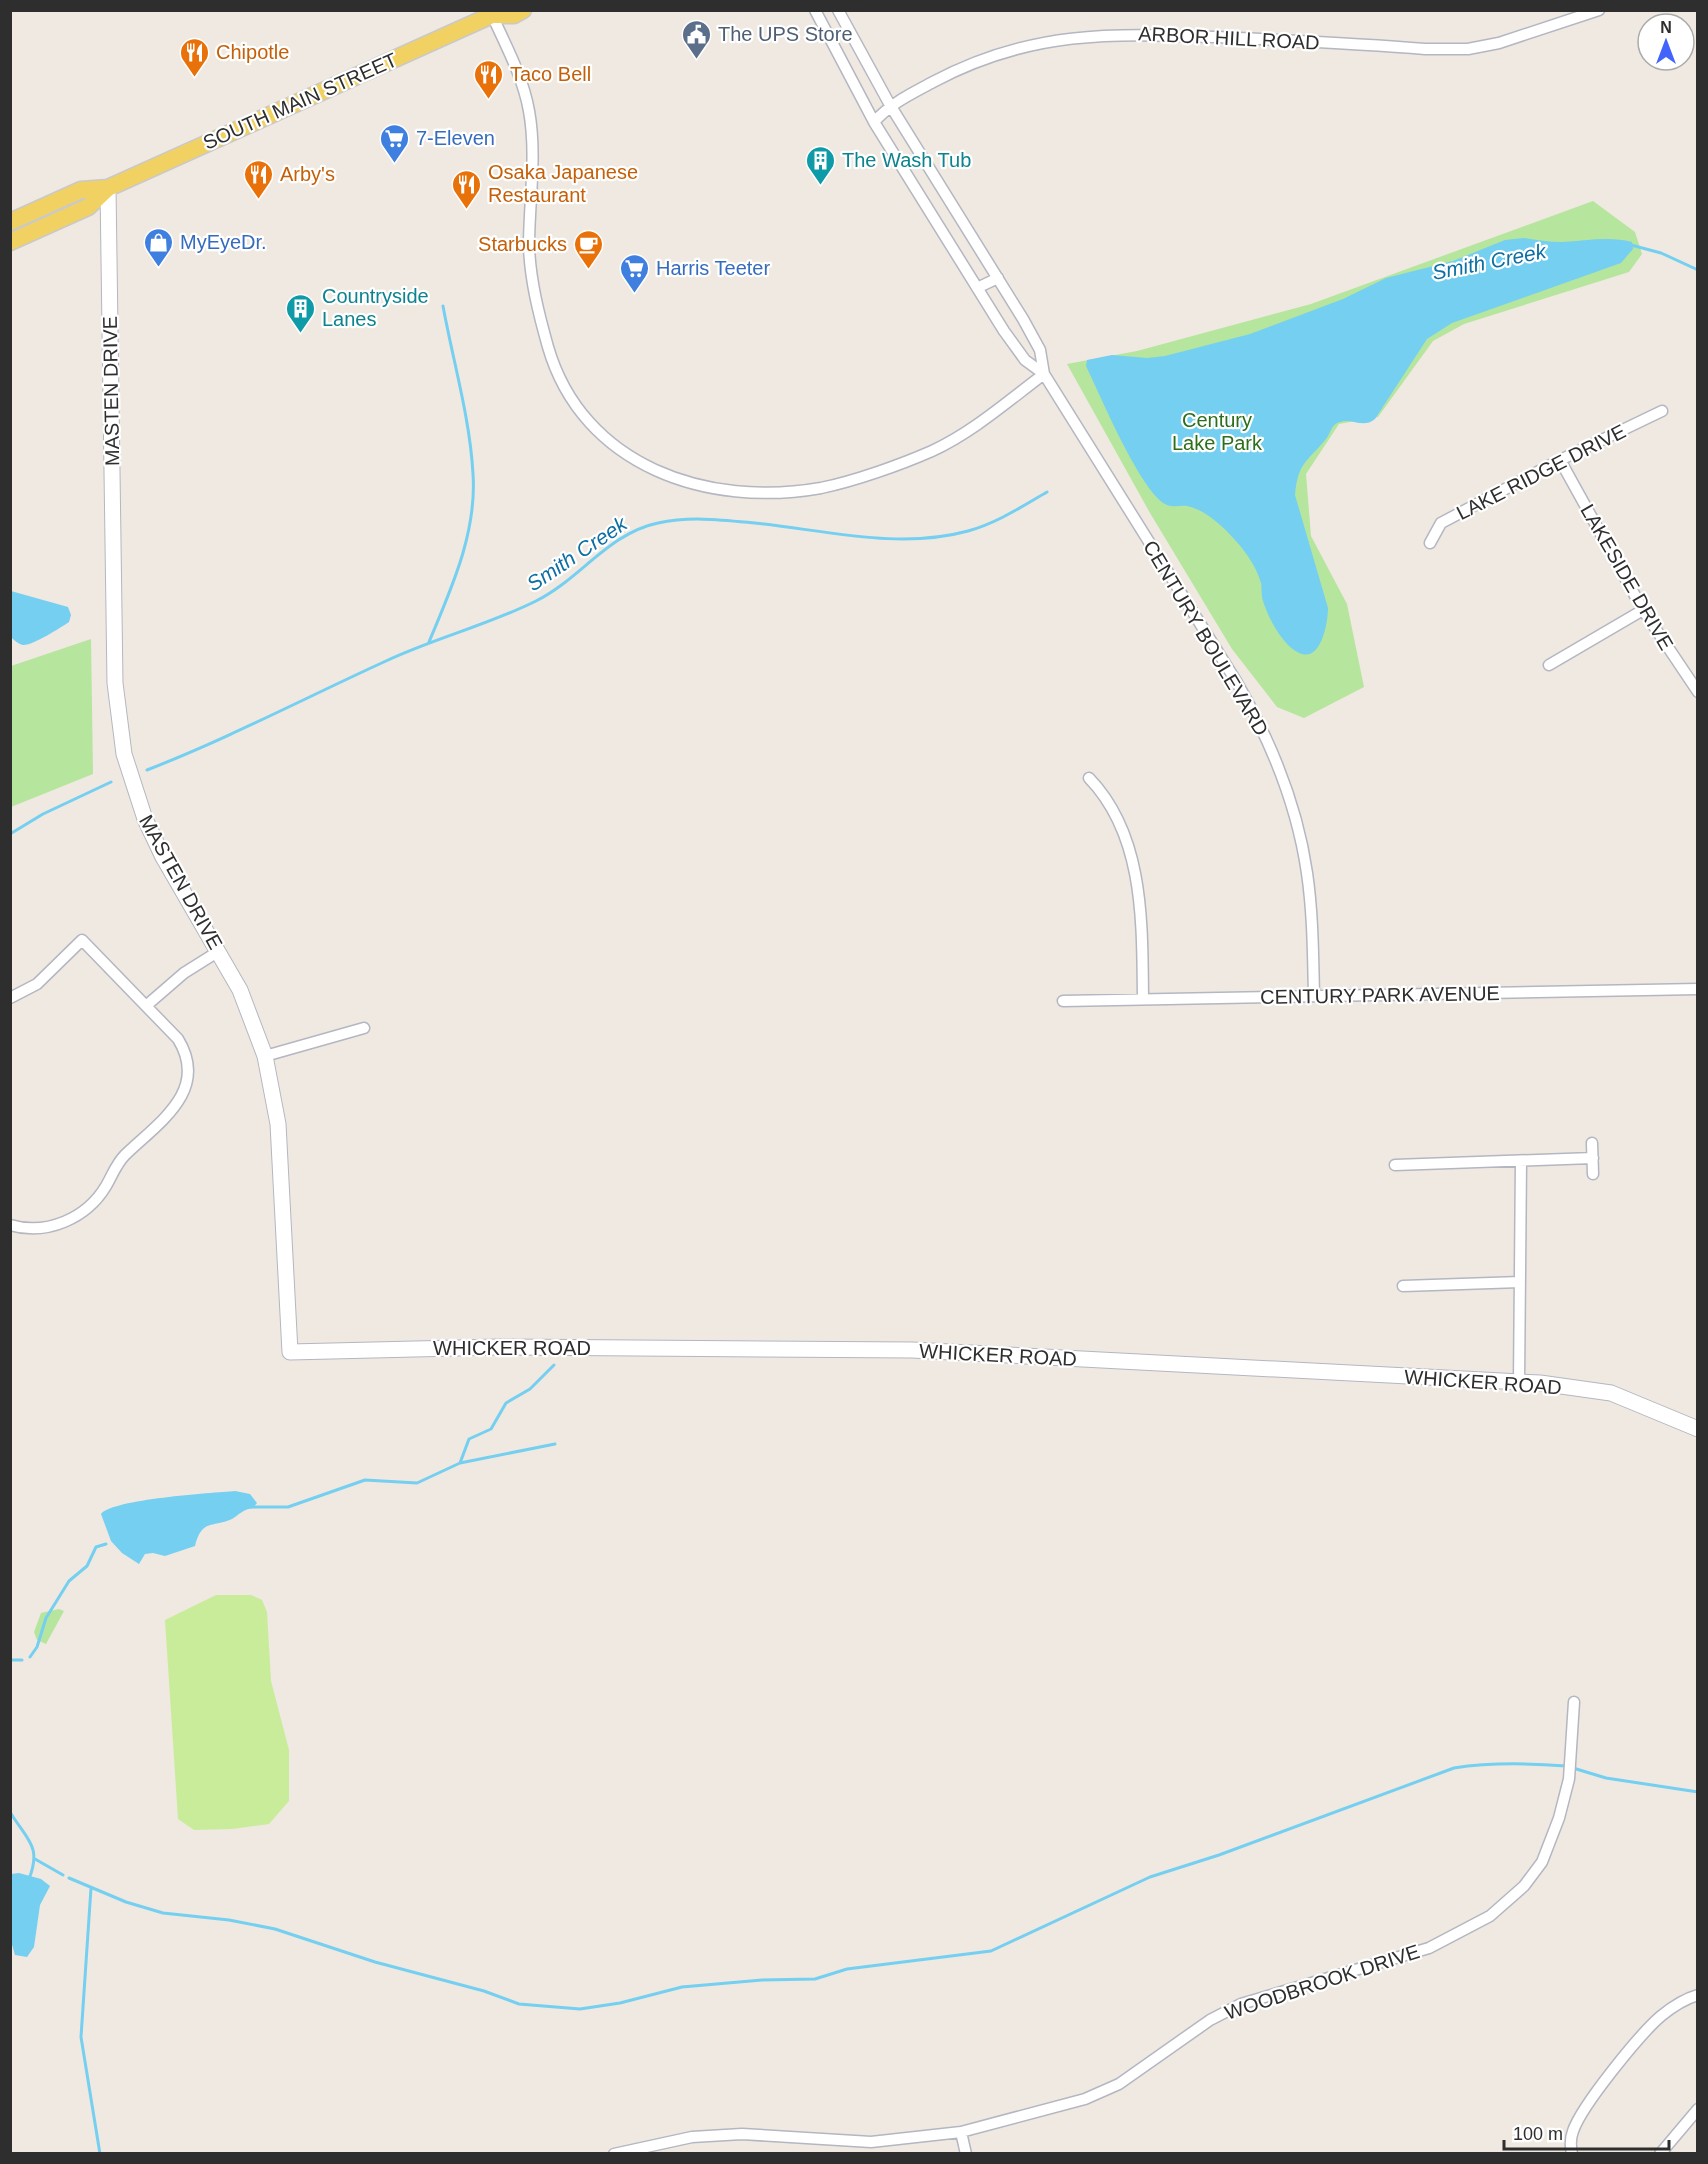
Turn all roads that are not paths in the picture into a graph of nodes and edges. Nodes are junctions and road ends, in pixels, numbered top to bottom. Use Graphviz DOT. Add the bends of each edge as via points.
graph roads {
  1 [pos="524,10"];
  2 [pos="815,10"];
  3 [pos="837,10"];
  4 [pos="1599,10"];
  5 [pos="494,13"];
  6 [pos="890,105"];
  7 [pos="874,122"];
  8 [pos="108,188"];
  9 [pos="10,222"];
  10 [pos="10,242"];
  11 [pos="998,278"];
  12 [pos="977,288"];
  13 [pos="1044,374"];
  14 [pos="1662,411"];
  15 [pos="1560,460"];
  16 [pos="1430,543"];
  17 [pos="1643,610"];
  18 [pos="1549,665"];
  19 [pos="1698,692"];
  20 [pos="1089,778"];
  21 [pos="219,951"];
  22 [pos="1698,989"];
  23 [pos="1314,996"];
  24 [pos="10,998"];
  25 [pos="1143,999"];
  26 [pos="1063,1001"];
  27 [pos="147,1005"];
  28 [pos="364,1028"];
  29 [pos="265,1056"];
  30 [pos="1592,1143"];
  31 [pos="1593,1158"];
  32 [pos="1521,1161"];
  33 [pos="1395,1165"];
  34 [pos="1593,1174"];
  35 [pos="10,1226"];
  36 [pos="1520,1282"];
  37 [pos="1403,1286"];
  38 [pos="290,1352"];
  39 [pos="1518,1382"];
  40 [pos="1698,1429"];
  41 [pos="1574,1702"];
  42 [pos="1698,1995"];
  43 [pos="1698,2109"];
  44 [pos="961,2132"];
  45 [pos="614,2154"];
  46 [pos="966,2154"];
  47 [pos="1572,2154"];
  48 [pos="1660,2154"];
  1 -- 5 [label="main road, SOUTH MAIN STREET" via="514,15"];
  2 -- 7 [label="street, CENTURY BOULEVARD"];
  3 -- 6 [label="street, CENTURY BOULEVARD"];
  4 -- 6 [label="street, ARBOR HILL ROAD" via="1499,43 1468,49 1126,34 1070,37 996,54"];
  5 -- 8 [label="main road, SOUTH MAIN STREET"];
  5 -- 13 [label="street" via="529,112 530,263 549,350 579,409 607,439 639,463 706,487 768,491 823,487 946,444"];
  6 -- 7 [label="street, ARBOR HILL ROAD"];
  6 -- 11 [label="street, CENTURY BOULEVARD"];
  7 -- 12 [label="street, CENTURY BOULEVARD"];
  8 -- 9 [label="main road, SOUTH MAIN STREET" via="81,190"];
  8 -- 10 [label="main road, SOUTH MAIN STREET" via="88,207"];
  8 -- 21 [label="street, MASTEN DRIVE" via="115,683 119,730 130,777 153,837"];
  11 -- 12 [label="street"];
  11 -- 13 [label="street, CENTURY BOULEVARD" via="1040,350"];
  12 -- 13 [label="street, CENTURY BOULEVARD" via="1025,360"];
  13 -- 23 [label="street, CENTURY BOULEVARD" via="1236,681 1273,752 1295,814 1307,872"];
  14 -- 15 [label="street, LAKE RIDGE DRIVE"];
  15 -- 16 [label="street, LAKE RIDGE DRIVE" via="1441,523"];
  15 -- 17 [label="street, LAKESIDE DRIVE"];
  17 -- 18 [label="street"];
  17 -- 19 [label="street, LAKESIDE DRIVE"];
  20 -- 25 [label="street" via="1108,801 1135,872 1142,922"];
  21 -- 27 [label="street" via="184,973"];
  21 -- 29 [label="street, MASTEN DRIVE" via="250,1011"];
  22 -- 23 [label="street, CENTURY PARK AVENUE"];
  23 -- 25 [label="street, CENTURY PARK AVENUE"];
  24 -- 27 [label="street" via="37,984 82,940"];
  25 -- 26 [label="street, CENTURY PARK AVENUE"];
  27 -- 35 [label="street" via="185,1050 189,1073 182,1096 148,1137 124,1156 87,1209 45,1228"];
  28 -- 29 [label="street"];
  29 -- 38 [label="street, MASTEN DRIVE" via="278,1124"];
  30 -- 31 [label="street"];
  31 -- 32 [label="street"];
  31 -- 34 [label="street"];
  32 -- 33 [label="street"];
  32 -- 36 [label="street"];
  36 -- 37 [label="street"];
  36 -- 39 [label="street"];
  38 -- 39 [label="street, WHICKER ROAD" via="480,1347 912,1350"];
  39 -- 40 [label="street, WHICKER ROAD" via="1611,1393"];
  41 -- 44 [label="street, WOODBROOK DRIVE" via="1569,1779 1542,1862 1524,1886 1490,1916 1429,1948 1241,2004 1210,2020 1119,2084 1085,2099"];
  42 -- 47 [label="street" via="1660,2017 1587,2105 1574,2129"];
  43 -- 48 [label="street"];
  44 -- 45 [label="street, WOODBROOK DRIVE" via="871,2142 742,2134 692,2136"];
  44 -- 46 [label="street"];
}
